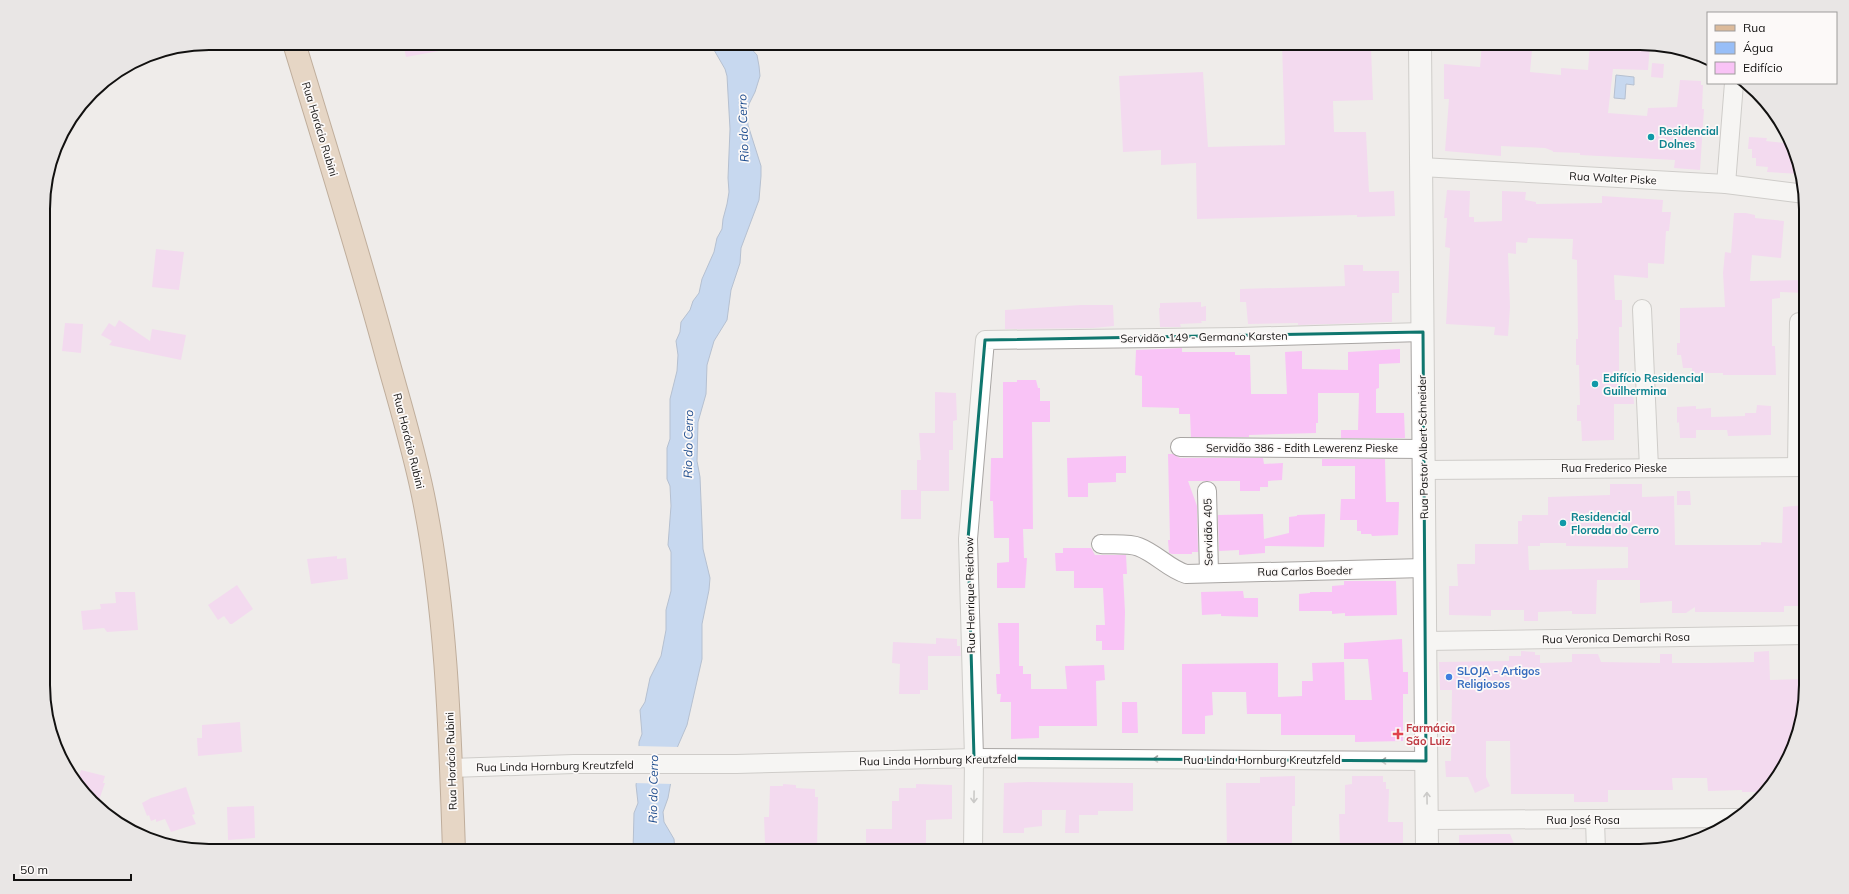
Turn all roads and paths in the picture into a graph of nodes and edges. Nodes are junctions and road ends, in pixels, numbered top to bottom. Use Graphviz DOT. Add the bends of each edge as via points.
graph roads {
  1 [pos="296,50"];
  2 [pos="1420,50"];
  3 [pos="1734,84"];
  4 [pos="1421,167"];
  5 [pos="1726,184"];
  6 [pos="1799,193"];
  7 [pos="1642,309"];
  8 [pos="1423,332"];
  9 [pos="985,340"];
  10 [pos="1180,447"];
  11 [pos="1423,459"];
  12 [pos="1799,467"];
  13 [pos="1649,468"];
  14 [pos="1207,491"];
  15 [pos="1101,544"];
  16 [pos="1424,568"];
  17 [pos="1209,573"];
  18 [pos="1799,635"];
  19 [pos="1426,641"];
  20 [pos="974,758"];
  21 [pos="1426,761"];
  22 [pos="451,768"];
  23 [pos="1726,818"];
  24 [pos="1427,820"];
  25 [pos="1595,820"];
  26 [pos="454,844"];
  27 [pos="973,844"];
  28 [pos="1427,844"];
  29 [pos="1596,844"];
  1 -- 22 [label="main road, Rua Horácio Rubini" via="365,278 408,431 423,495 438,583 449,700"];
  2 -- 4 [label="main road, Rua Pastor Albert Schneider"];
  3 -- 5 [label="street"];
  4 -- 5 [label="street, Rua Walter Piske"];
  4 -- 8 [label="main road, Rua Pastor Albert Schneider"];
  5 -- 6 [label="street, Rua Walter Piske"];
  7 -- 13 [label="street"];
  8 -- 9 [label="street, Servidão 149 - Germano Karsten"];
  8 -- 11 [label="main road, Rua Pastor Albert Schneider"];
  9 -- 20 [label="street, Rua Henrique Reichow" via="968,539"];
  10 -- 11 [label="street, Servidão 386 - Edith Lewerenz Pieske"];
  11 -- 13 [label="street, Rua Frederico Pieske"];
  11 -- 16 [label="main road, Rua Pastor Albert Schneider"];
  12 -- 13 [label="street, Rua Frederico Pieske"];
  14 -- 17 [label="street, Servidão 405"];
  15 -- 17 [label="street, Rua Carlos Boeder" via="1139,547 1163,560 1176,571 1186,574"];
  16 -- 17 [label="street, Rua Carlos Boeder"];
  16 -- 19 [label="main road, Rua Pastor Albert Schneider"];
  18 -- 19 [label="street, Rua Veronica Demarchi Rosa"];
  19 -- 21 [label="main road, Rua Pastor Albert Schneider"];
  21 -- 20 [label="street, Rua Linda Hornburg Kreutzfeld, one-way"];
  20 -- 22 [label="street, Rua Linda Hornburg Kreutzfeld"];
  20 -- 27 [label="street, Rua Henrique Reichow, one-way"];
  24 -- 21 [label="main road, Rua Pastor Albert Schneider, one-way"];
  22 -- 26 [label="main road, Rua Horácio Rubini"];
  23 -- 25 [label="street, Rua José Rosa"];
  24 -- 25 [label="street, Rua José Rosa"];
  24 -- 28 [label="main road, Rua Pastor Albert Schneider"];
  25 -- 29 [label="street"];
}
